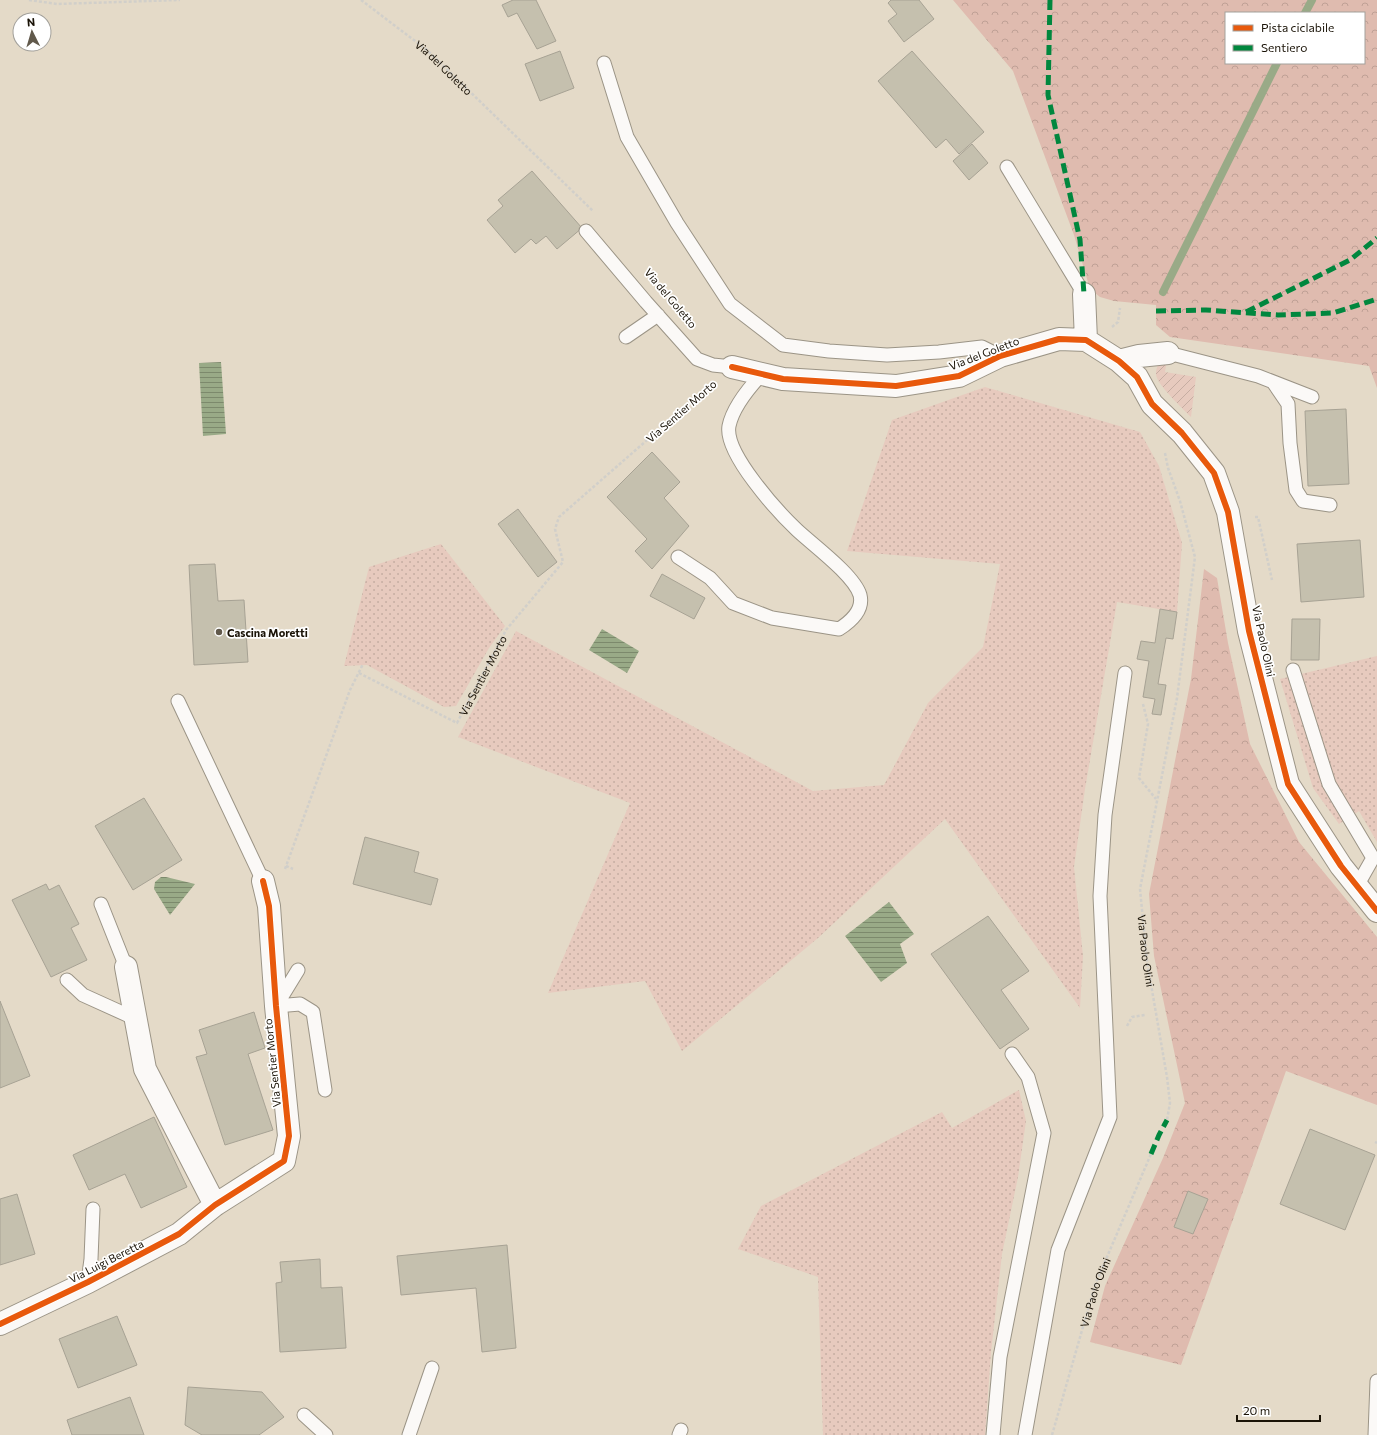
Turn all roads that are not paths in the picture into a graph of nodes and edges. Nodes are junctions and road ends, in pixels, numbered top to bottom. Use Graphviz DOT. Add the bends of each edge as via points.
graph roads {
  1 [pos="604,63"];
  2 [pos="1007,167"];
  3 [pos="586,231"];
  4 [pos="1084,294"];
  5 [pos="658,315"];
  6 [pos="626,337"];
  7 [pos="1086,340"];
  8 [pos="1168,353"];
  9 [pos="1000,356"];
  10 [pos="1119,361"];
  11 [pos="732,367"];
  12 [pos="761,375"];
  13 [pos="1137,377"];
  14 [pos="1273,382"];
  15 [pos="1312,397"];
  16 [pos="1330,505"];
  17 [pos="678,557"];
  18 [pos="1293,670"];
  19 [pos="1125,673"];
  20 [pos="178,701"];
  21 [pos="263,881"];
  22 [pos="1357,886"];
  23 [pos="101,904"];
  24 [pos="1377,911"];
  25 [pos="126,967"];
  26 [pos="298,970"];
  27 [pos="66,980"];
  28 [pos="276,1006"];
  29 [pos="136,1019"];
  30 [pos="1012,1054"];
  31 [pos="325,1090"];
  32 [pos="215,1205"];
  33 [pos="93,1209"];
  34 [pos="88,1282"];
  35 [pos="0,1324"];
  36 [pos="432,1368"];
  37 [pos="1377,1381"];
  38 [pos="304,1415"];
  39 [pos="326,1435"];
  40 [pos="409,1435"];
  41 [pos="993,1435"];
  42 [pos="1025,1435"];
  43 [pos="1376,1435"];
  1 -- 9 [label="lane" via="627,137 678,223 730,304 784,345 887,355 982,347"];
  2 -- 4 [label="lane"];
  3 -- 5 [label="lane"];
  4 -- 7 [label="street"];
  5 -- 6 [label="lane"];
  5 -- 11 [label="lane" via="698,359 713,365"];
  7 -- 9 [label="street, Via del Goletto" via="1059,338"];
  7 -- 10 [label="street, Via del Goletto"];
  8 -- 10 [label="street"];
  8 -- 14 [label="lane"];
  9 -- 12 [label="street, Via del Goletto" via="959,376 896,386 783,379"];
  10 -- 13 [label="street, Via del Goletto"];
  11 -- 12 [label="street, Via del Goletto"];
  12 -- 17 [label="lane" via="740,400 729,426 732,447 745,470 775,508 846,574 860,596 859,609 853,619 839,629 772,618 733,603 710,578"];
  13 -- 22 [label="street, Via Paolo Olini" via="1152,404 1182,434 1214,473 1228,512 1249,631 1288,784 1341,866"];
  14 -- 15 [label="lane"];
  14 -- 16 [label="lane" via="1288,404 1296,490 1304,501"];
  18 -- 22 [label="lane" via="1328,784 1373,858"];
  19 -- 42 [label="lane" via="1105,815 1100,896 1110,1116 1058,1250"];
  20 -- 21 [label="lane"];
  21 -- 28 [label="street, Via Sentier Morto" via="269,906"];
  22 -- 24 [label="street, Via Paolo Olini"];
  23 -- 25 [label="lane"];
  25 -- 29 [label="street"];
  26 -- 28 [label="lane"];
  27 -- 29 [label="lane" via="83,995"];
  28 -- 31 [label="lane" via="300,1004 313,1012"];
  28 -- 32 [label="street, Via Sentier Morto" via="289,1136 284,1161"];
  29 -- 32 [label="street" via="145,1069"];
  30 -- 41 [label="lane" via="1028,1078 1044,1133 1000,1357"];
  32 -- 34 [label="street, Via Luigi Beretta" via="179,1234"];
  33 -- 34 [label="lane"];
  34 -- 35 [label="street, Via Luigi Beretta"];
  36 -- 40 [label="lane"];
  37 -- 43 [label="lane"];
  38 -- 39 [label="lane"];
}
